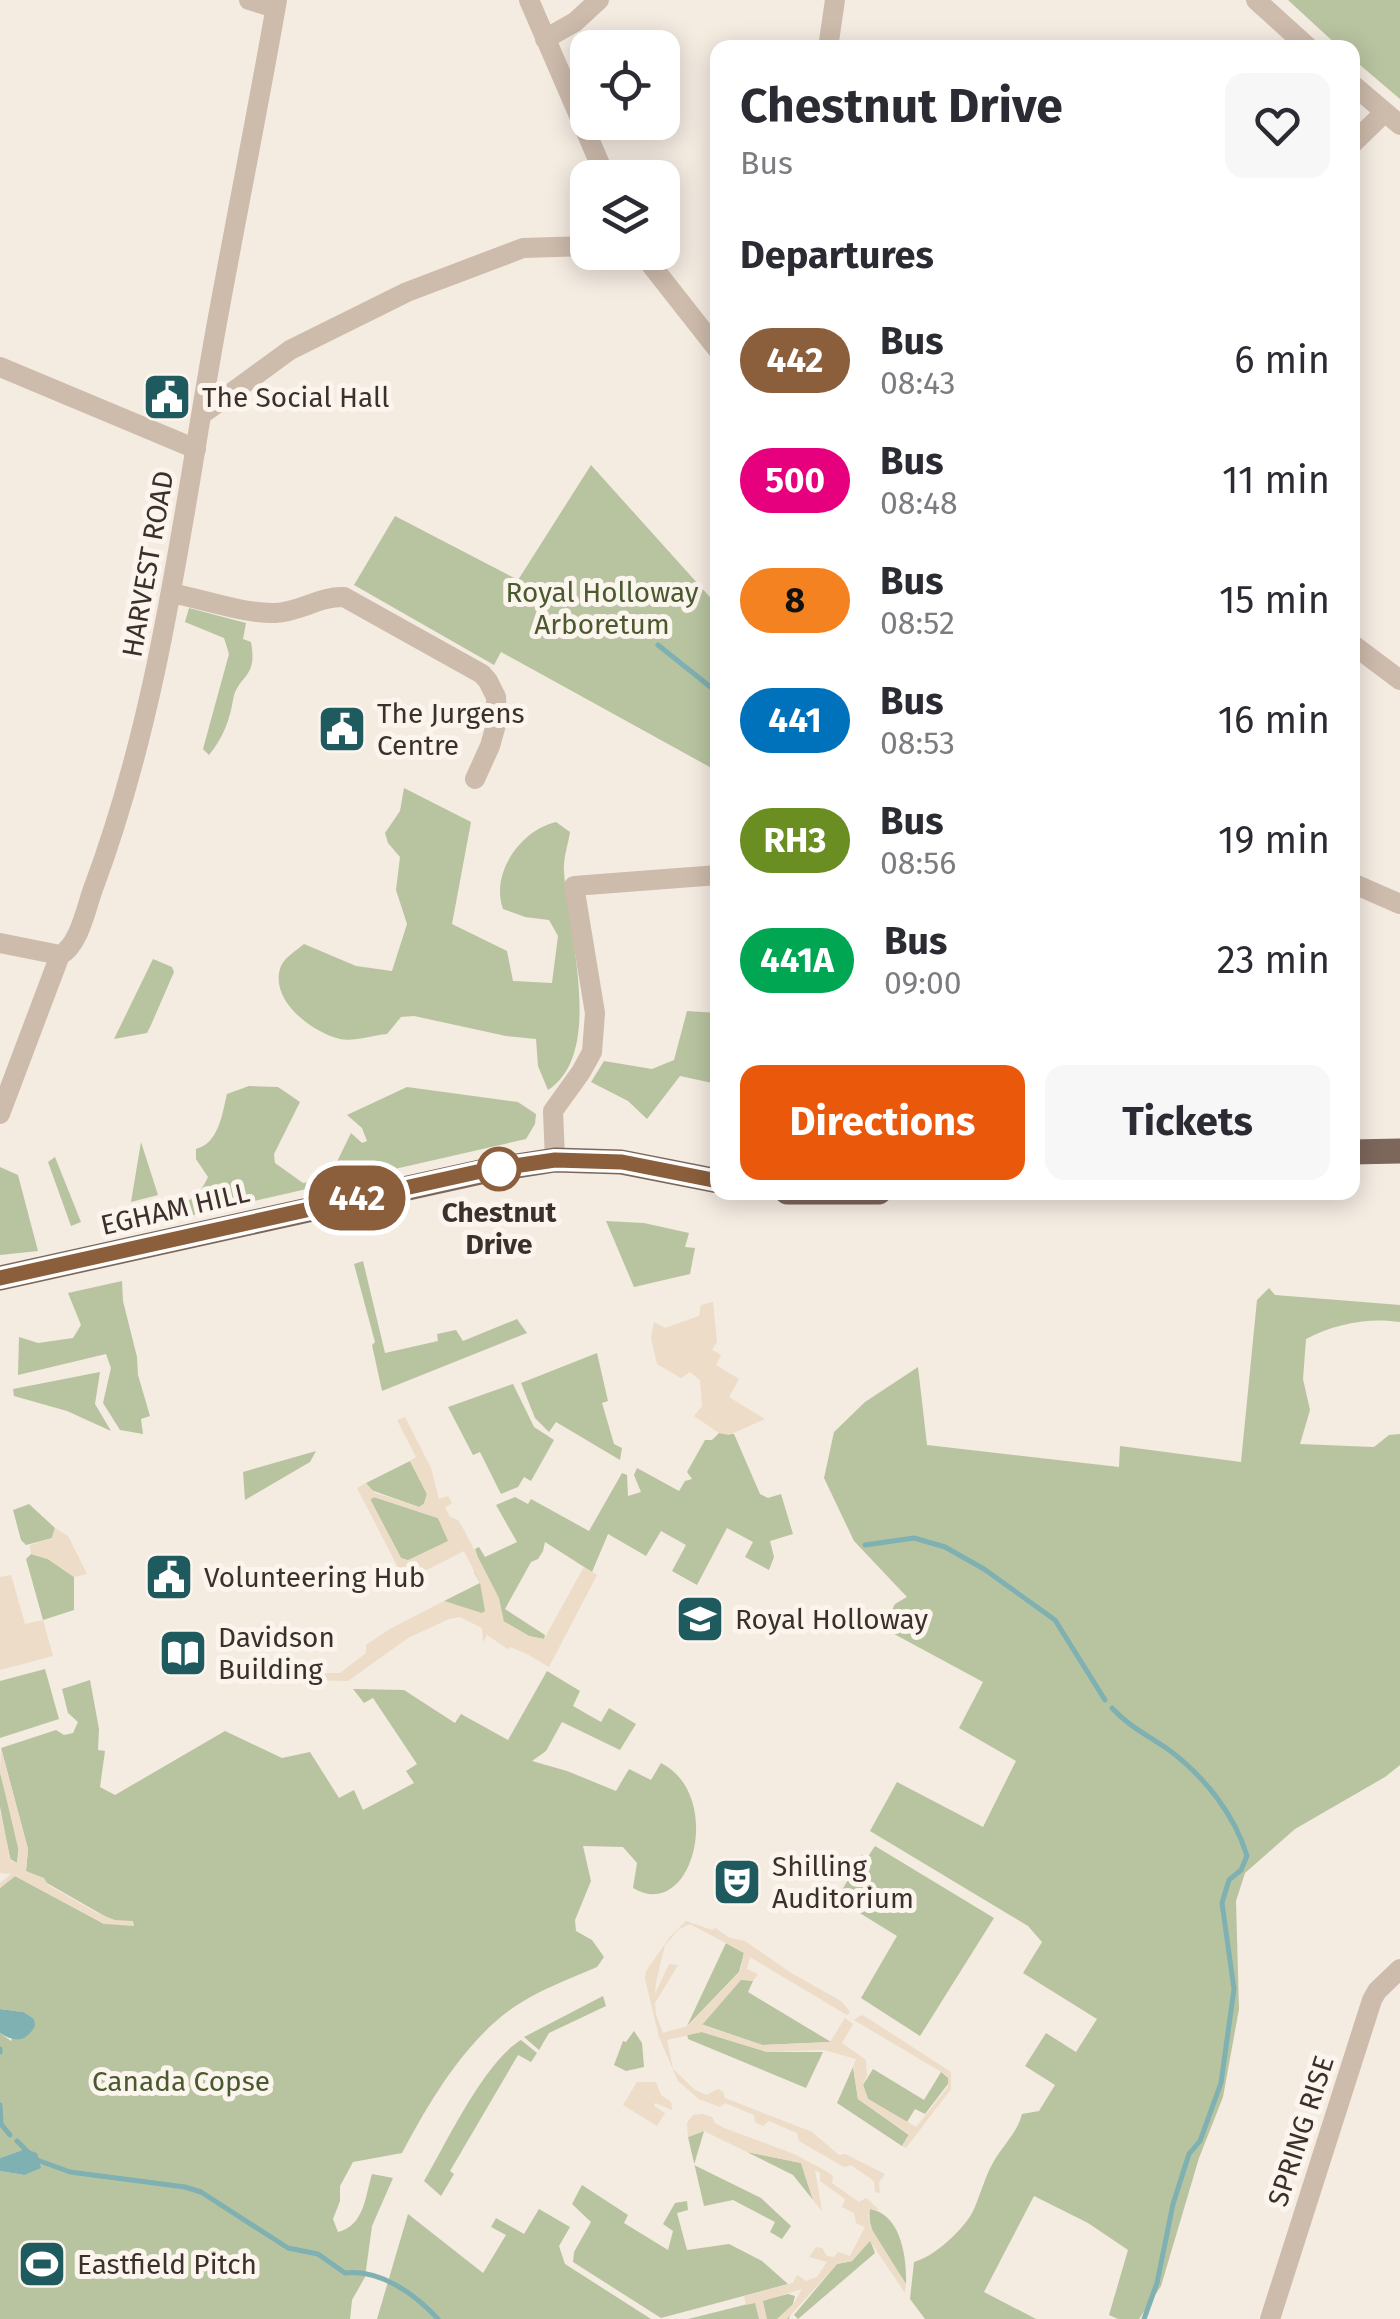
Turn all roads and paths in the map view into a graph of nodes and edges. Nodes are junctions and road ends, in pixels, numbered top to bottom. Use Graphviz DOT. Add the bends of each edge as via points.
graph roads {
  1 [pos="249,0"];
  2 [pos="529,0"];
  3 [pos="599,0"];
  4 [pos="835,0"];
  5 [pos="1256,0"];
  6 [pos="276,4"];
  7 [pos="545,38"];
  8 [pos="829,40"];
  9 [pos="1299,40"];
  10 [pos="1360,91"];
  11 [pos="1393,118"];
  12 [pos="1360,139"];
  13 [pos="598,160"];
  14 [pos="570,247"];
  15 [pos="655,270"];
  16 [pos="710,340"];
  17 [pos="4,369"];
  18 [pos="0,391"];
  19 [pos="201,415"];
  20 [pos="196,449"];
  21 [pos="172,593"];
  22 [pos="1360,650"];
  23 [pos="1400,680"];
  24 [pos="476,779"];
  25 [pos="710,875"];
  26 [pos="1360,886"];
  27 [pos="1400,904"];
  28 [pos="0,943"];
  29 [pos="60,955"];
  30 [pos="4,1105"];
  31 [pos="1400,1151"];
  32 [pos="1360,1152"];
  33 [pos="555,1160"];
  34 [pos="710,1179"];
  35 [pos="1,1277"];
  36 [pos="1400,1969"];
  37 [pos="1270,2319"];
  1 -- 6 [label="street"];
  2 -- 7 [label="street"];
  3 -- 7 [label="street"];
  4 -- 8 [label="street"];
  5 -- 9 [label="street"];
  6 -- 19 [label="street, HARVEST ROAD"];
  7 -- 13 [label="street"];
  10 -- 11 [label="street"];
  11 -- 12 [label="street"];
  14 -- 19 [label="street" via="523,248 406,292 290,350"];
  15 -- 16 [label="street"];
  17 -- 18 [label="street"];
  17 -- 20 [label="street"];
  19 -- 20 [label="street, HARVEST ROAD"];
  20 -- 21 [label="street, HARVEST ROAD"];
  21 -- 24 [label="street" via="272,614 344,597 482,674 497,711"];
  21 -- 29 [label="street, HARVEST ROAD" via="116,830 70,948"];
  22 -- 23 [label="street"];
  25 -- 33 [label="street" via="574,886 595,1033 582,1072 553,1111"];
  26 -- 27 [label="street"];
  28 -- 29 [label="street"];
  29 -- 30 [label="street, HARVEST ROAD"];
  31 -- 32 [label="main road"];
  33 -- 34 [label="main road, EGHAM HILL" via="632,1164"];
  33 -- 35 [label="main road, EGHAM HILL"];
  36 -- 37 [label="street, SPRING RISE" via="1372,2000"];
}
